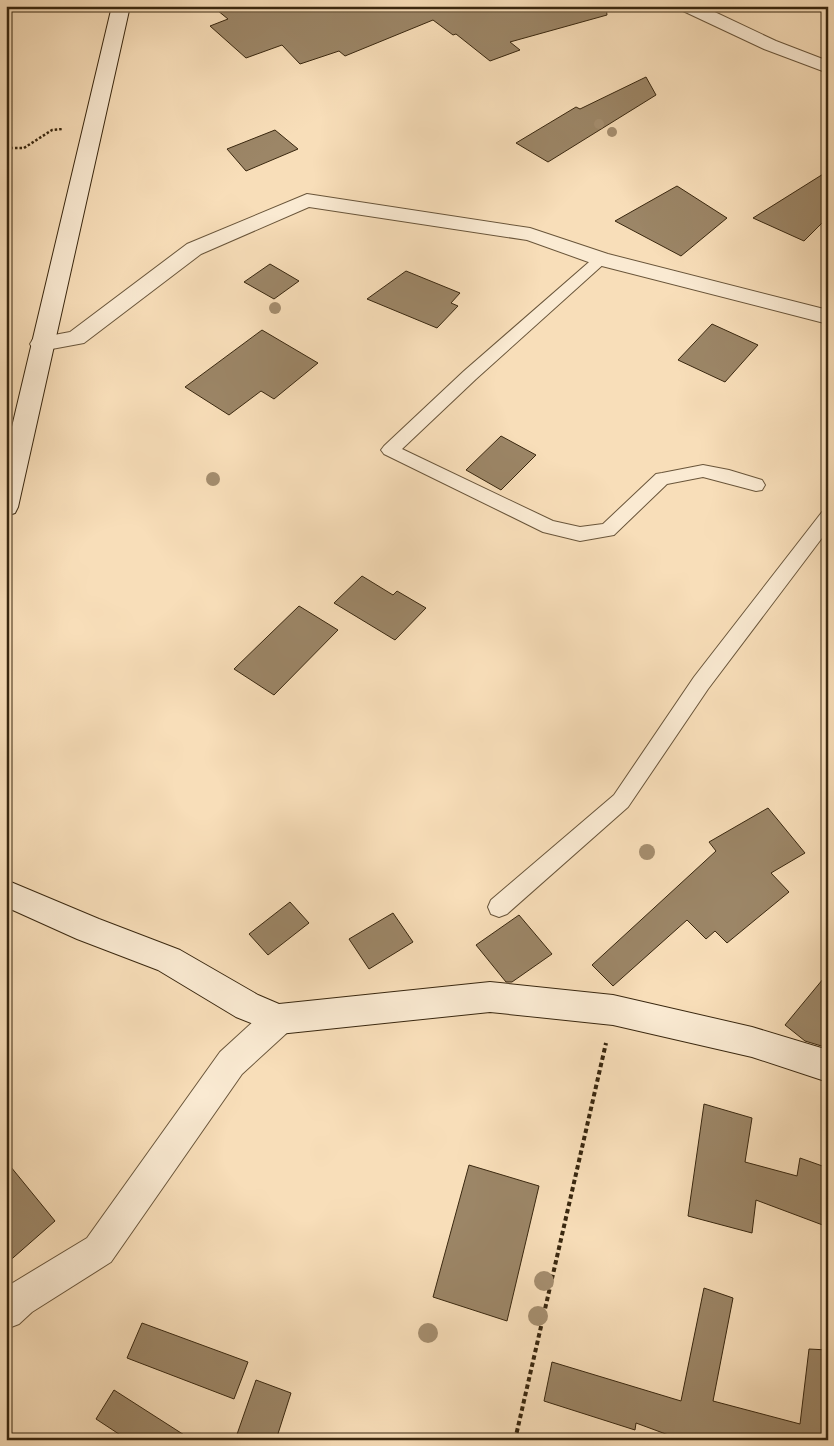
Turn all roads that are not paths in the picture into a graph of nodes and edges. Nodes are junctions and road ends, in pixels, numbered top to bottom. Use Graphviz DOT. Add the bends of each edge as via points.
graph roads {
  1 [pos="121,6"];
  2 [pos="692,7"];
  3 [pos="828,68"];
  4 [pos="601,259"];
  5 [pos="828,317"];
  6 [pos="41,344"];
  7 [pos="756,486"];
  8 [pos="6,507"];
  9 [pos="828,517"];
  10 [pos="6,894"];
  11 [pos="499,907"];
  12 [pos="280,1019"];
  13 [pos="828,1066"];
  14 [pos="6,1311"];
  1 -- 6 [label="street"];
  2 -- 3 [label="street" via="770,45"];
  4 -- 5 [label="street"];
  4 -- 6 [label="street" via="530,234 307,200 194,249 76,338"];
  4 -- 7 [label="lane" via="390,450 549,527 580,534 608,530 662,479 703,471 730,476"];
  6 -- 8 [label="street"];
  9 -- 11 [label="lane" via="701,683 621,801"];
  10 -- 12 [label="street" via="169,960 247,1006"];
  12 -- 13 [label="street" via="490,997 613,1010 752,1042"];
  12 -- 14 [label="street" via="231,1063 99,1250 19,1298"];
}
